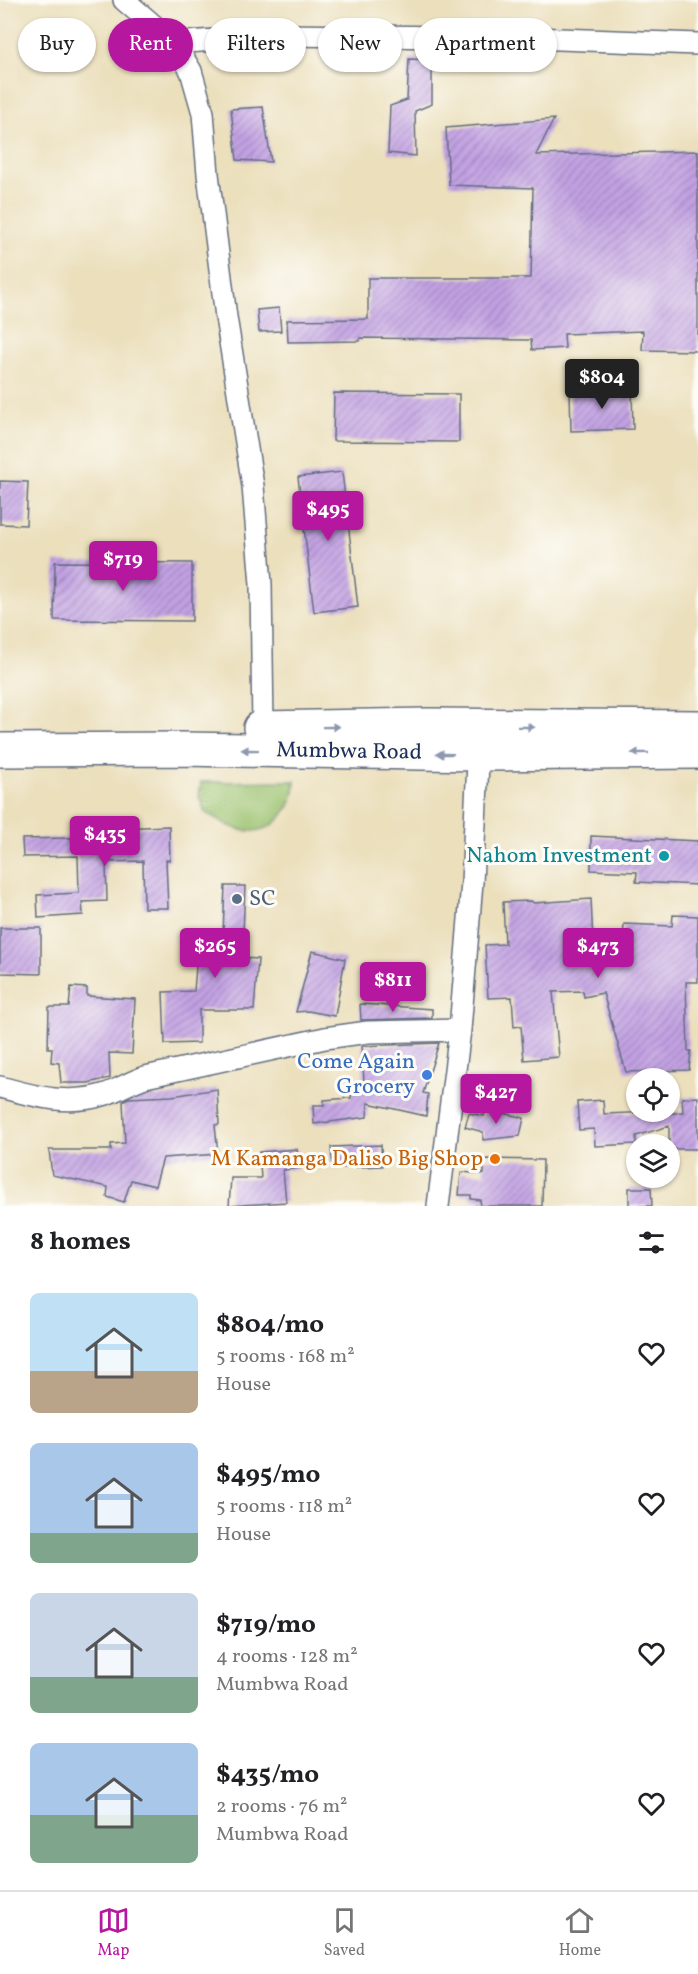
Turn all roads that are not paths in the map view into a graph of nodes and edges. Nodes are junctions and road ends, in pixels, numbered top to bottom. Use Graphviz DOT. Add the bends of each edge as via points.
graph roads {
  1 [pos="124,0"];
  2 [pos="145,18"];
  3 [pos="193,42"];
  4 [pos="698,44"];
  5 [pos="191,72"];
  6 [pos="263,728"];
  7 [pos="698,728"];
  8 [pos="0,729"];
  9 [pos="479,740"];
  10 [pos="0,750"];
  11 [pos="698,752"];
  12 [pos="460,1030"];
  13 [pos="0,1087"];
  14 [pos="438,1206"];
  1 -- 2 [label="street"];
  3 -- 4 [label="street" via="325,35"];
  5 -- 6 [label="street" via="203,113 226,317 253,486 261,584"];
  6 -- 8 [label="main road, Mumbwa Road"];
  6 -- 9 [label="main road, Mumbwa Road, one-way"];
  9 -- 7 [label="main road, Mumbwa Road, one-way"];
  9 -- 10 [label="main road, Mumbwa Road, one-way"];
  11 -- 9 [label="main road, Mumbwa Road, one-way"];
  9 -- 12 [label="street"];
  12 -- 13 [label="street" via="368,1032 325,1038 145,1077 87,1099 46,1099"];
  12 -- 14 [label="street"];
}
